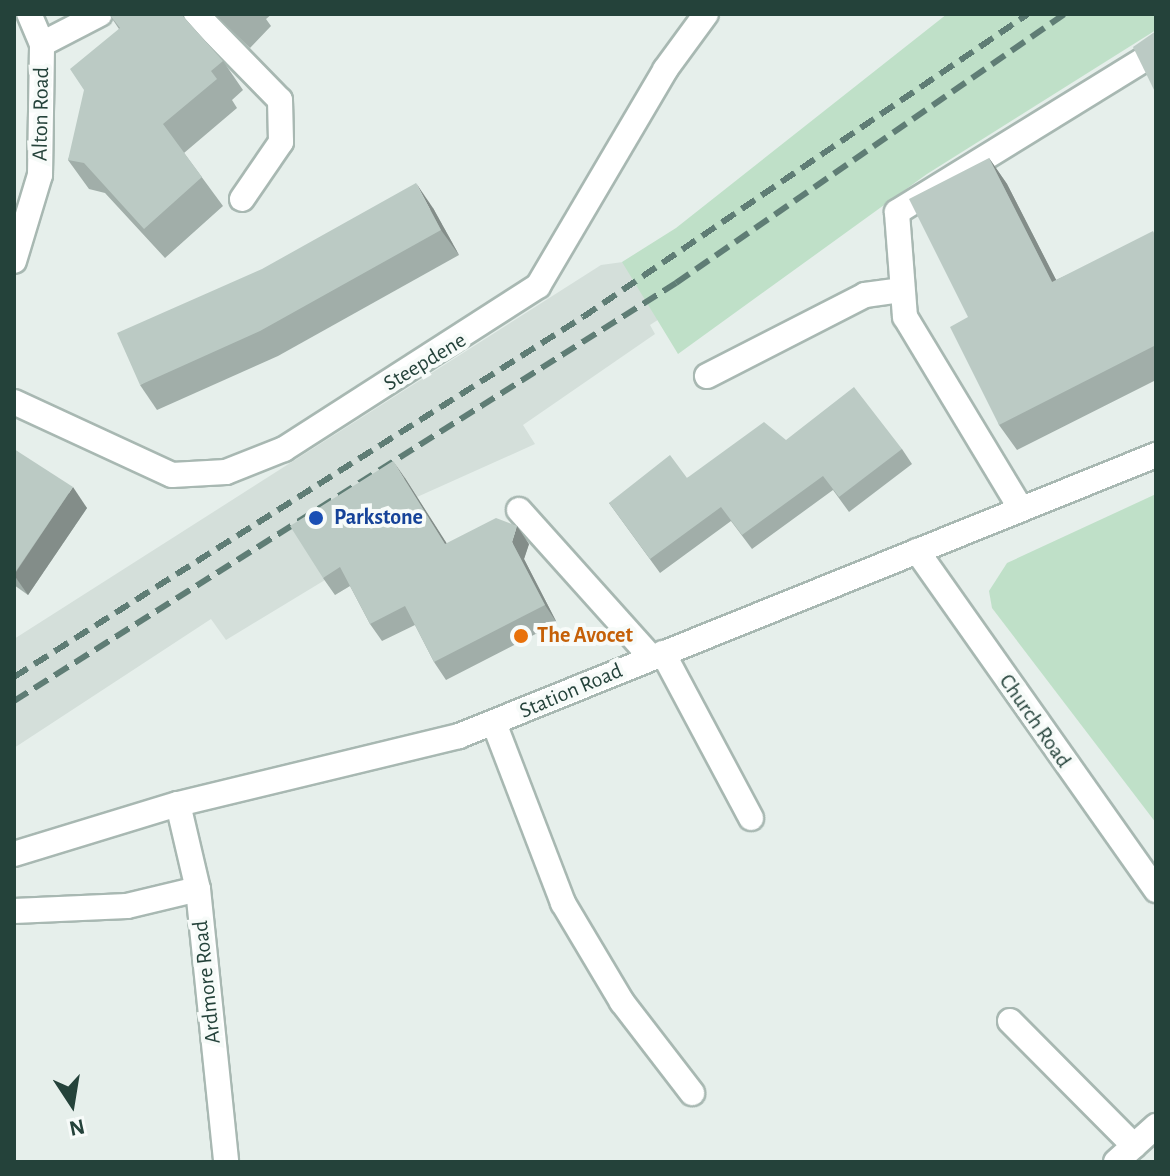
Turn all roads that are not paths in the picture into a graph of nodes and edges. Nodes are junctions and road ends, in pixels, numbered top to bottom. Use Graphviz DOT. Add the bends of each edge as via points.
graph roads {
  1 [pos="29,14"];
  2 [pos="100,14"];
  3 [pos="196,14"];
  4 [pos="706,14"];
  5 [pos="42,44"];
  6 [pos="1156,52"];
  7 [pos="242,199"];
  8 [pos="14,261"];
  9 [pos="899,290"];
  10 [pos="707,376"];
  11 [pos="14,402"];
  12 [pos="1156,455"];
  13 [pos="1021,509"];
  14 [pos="519,510"];
  15 [pos="917,551"];
  16 [pos="657,655"];
  17 [pos="494,723"];
  18 [pos="178,804"];
  19 [pos="751,818"];
  20 [pos="14,854"];
  21 [pos="198,889"];
  22 [pos="1156,890"];
  23 [pos="14,911"];
  24 [pos="1010,1021"];
  25 [pos="692,1093"];
  26 [pos="1156,1126"];
  27 [pos="1125,1154"];
  28 [pos="226,1162"];
  1 -- 5 [label="street, Alton Road"];
  2 -- 5 [label="street"];
  3 -- 7 [label="street" via="280,100 281,142"];
  4 -- 11 [label="street, Steepdene" via="665,70 538,286 284,449 226,472 172,475"];
  5 -- 8 [label="street, Alton Road" via="40,175"];
  6 -- 9 [label="street" via="897,212"];
  9 -- 10 [label="street" via="865,295"];
  9 -- 13 [label="street" via="905,317"];
  12 -- 13 [label="street, Station Road"];
  13 -- 15 [label="street, Station Road"];
  14 -- 16 [label="street"];
  15 -- 16 [label="street, Station Road"];
  15 -- 22 [label="street, Church Road"];
  16 -- 17 [label="street, Station Road"];
  16 -- 19 [label="street"];
  17 -- 18 [label="street, Station Road"];
  17 -- 25 [label="street" via="563,903 622,1002"];
  18 -- 20 [label="street, Station Road"];
  18 -- 21 [label="street, Ardmore Road"];
  21 -- 23 [label="street" via="127,906"];
  21 -- 28 [label="street, Ardmore Road"];
  24 -- 27 [label="street"];
  26 -- 27 [label="street"];
}
